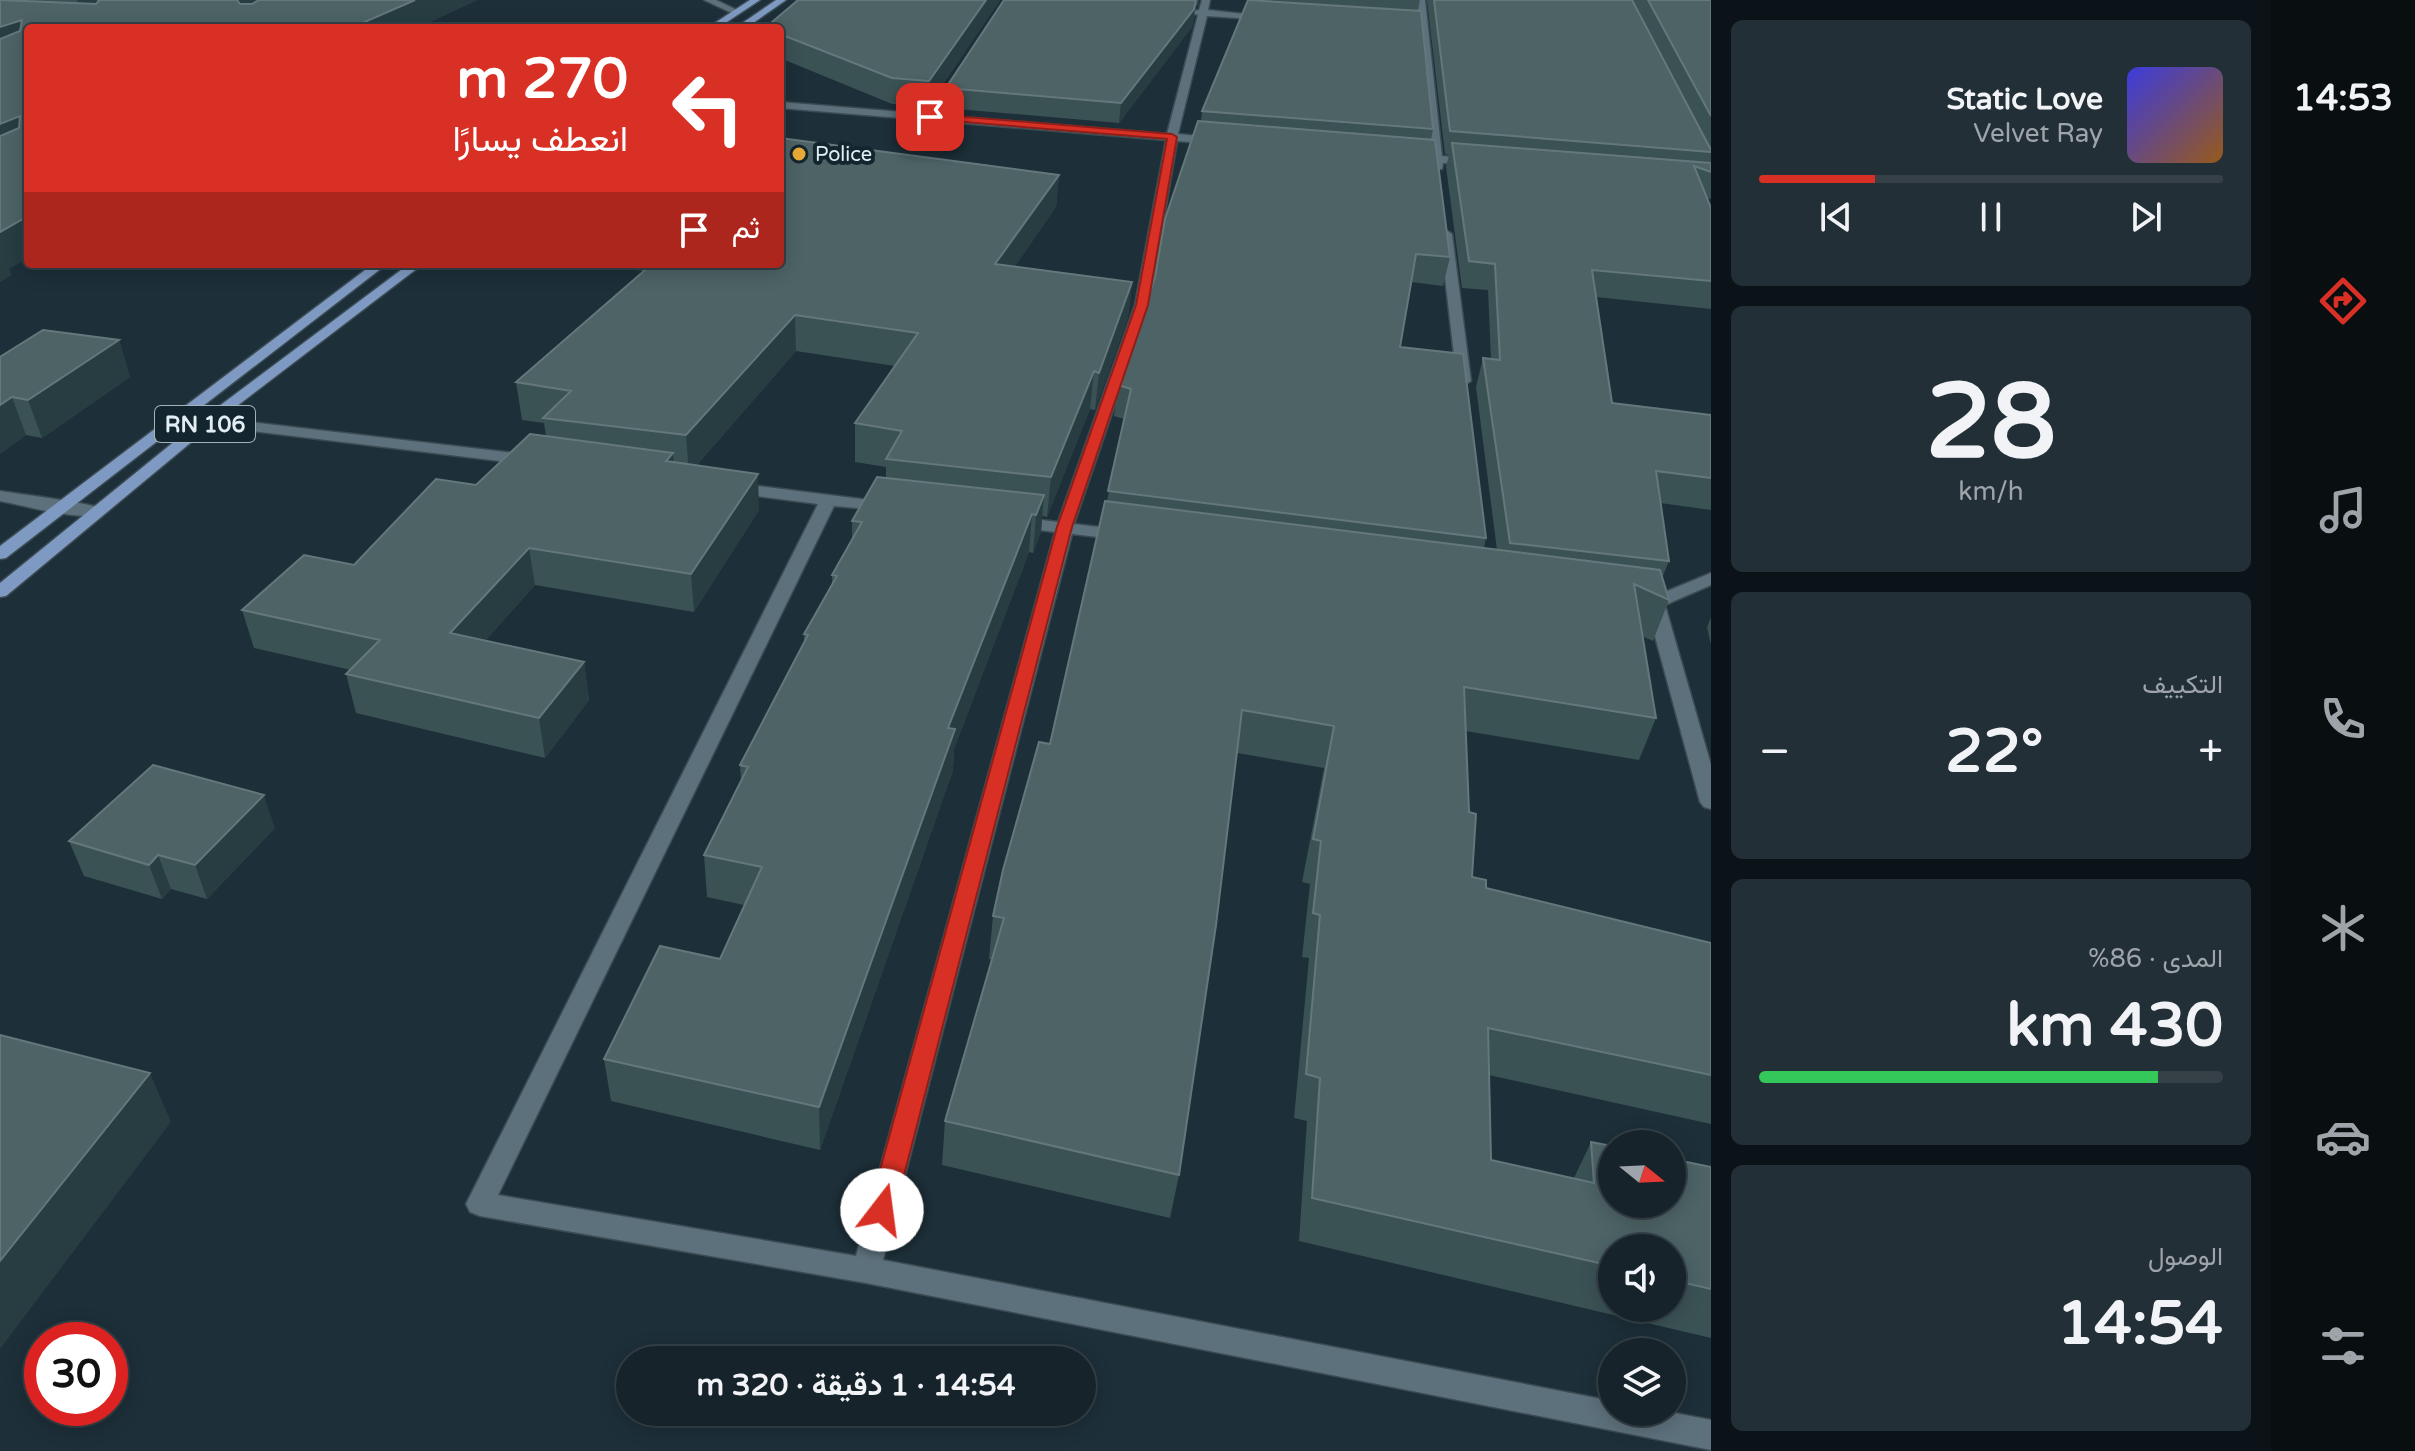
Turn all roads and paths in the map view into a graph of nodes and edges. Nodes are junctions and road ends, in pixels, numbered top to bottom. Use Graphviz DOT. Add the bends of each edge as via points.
graph roads {
  1 [pos="708,0"];
  2 [pos="756,0"];
  3 [pos="782,0"];
  4 [pos="1421,0"];
  5 [pos="1199,8"];
  6 [pos="737,12"];
  7 [pos="1282,18"];
  8 [pos="718,24"];
  9 [pos="746,24"];
  10 [pos="1408,25"];
  11 [pos="1424,26"];
  12 [pos="964,65"];
  13 [pos="784,105"];
  14 [pos="930,117"];
  15 [pos="1172,137"];
  16 [pos="1234,142"];
  17 [pos="1390,155"];
  18 [pos="1437,159"];
  19 [pos="1483,163"];
  20 [pos="1439,175"];
  21 [pos="1445,222"];
  22 [pos="376,268"];
  23 [pos="412,268"];
  24 [pos="1466,395"];
  25 [pos="207,422"];
  26 [pos="554,463"];
  27 [pos="722,486"];
  28 [pos="0,496"];
  29 [pos="828,501"];
  30 [pos="62,508"];
  31 [pos="907,510"];
  32 [pos="100,511"];
  33 [pos="1002,520"];
  34 [pos="1065,527"];
  35 [pos="1141,537"];
  36 [pos="0,554"];
  37 [pos="1711,578"];
  38 [pos="0,592"];
  39 [pos="1625,599"];
  40 [pos="1655,603"];
  41 [pos="1711,802"];
  42 [pos="866,1270"];
  43 [pos="1711,1435"];
  1 -- 6 [label="street"];
  2 -- 6 [label="main road"];
  3 -- 9 [label="main road"];
  4 -- 11 [label="street"];
  5 -- 7 [label="street"];
  5 -- 15 [label="street"];
  6 -- 8 [label="main road"];
  10 -- 11 [label="street"];
  11 -- 18 [label="street"];
  12 -- 14 [label="street"];
  13 -- 14 [label="street"];
  14 -- 15 [label="street"];
  15 -- 16 [label="street"];
  15 -- 34 [label="street" via="1142,305"];
  17 -- 18 [label="street"];
  18 -- 19 [label="street"];
  18 -- 20 [label="street"];
  21 -- 24 [label="street"];
  22 -- 30 [label="main road, RN 106"];
  23 -- 25 [label="main road, RN 106"];
  25 -- 26 [label="street"];
  25 -- 32 [label="main road, RN 106"];
  27 -- 29 [label="street"];
  28 -- 30 [label="street"];
  29 -- 31 [label="street"];
  29 -- 42 [label="street" via="480,1204"];
  30 -- 32 [label="street"];
  30 -- 36 [label="main road, RN 106"];
  32 -- 38 [label="main road, RN 106"];
  33 -- 34 [label="street"];
  34 -- 35 [label="street"];
  34 -- 42 [label="street"];
  37 -- 40 [label="street"];
  39 -- 40 [label="street"];
  40 -- 41 [label="street"];
  42 -- 43 [label="street"];
}
